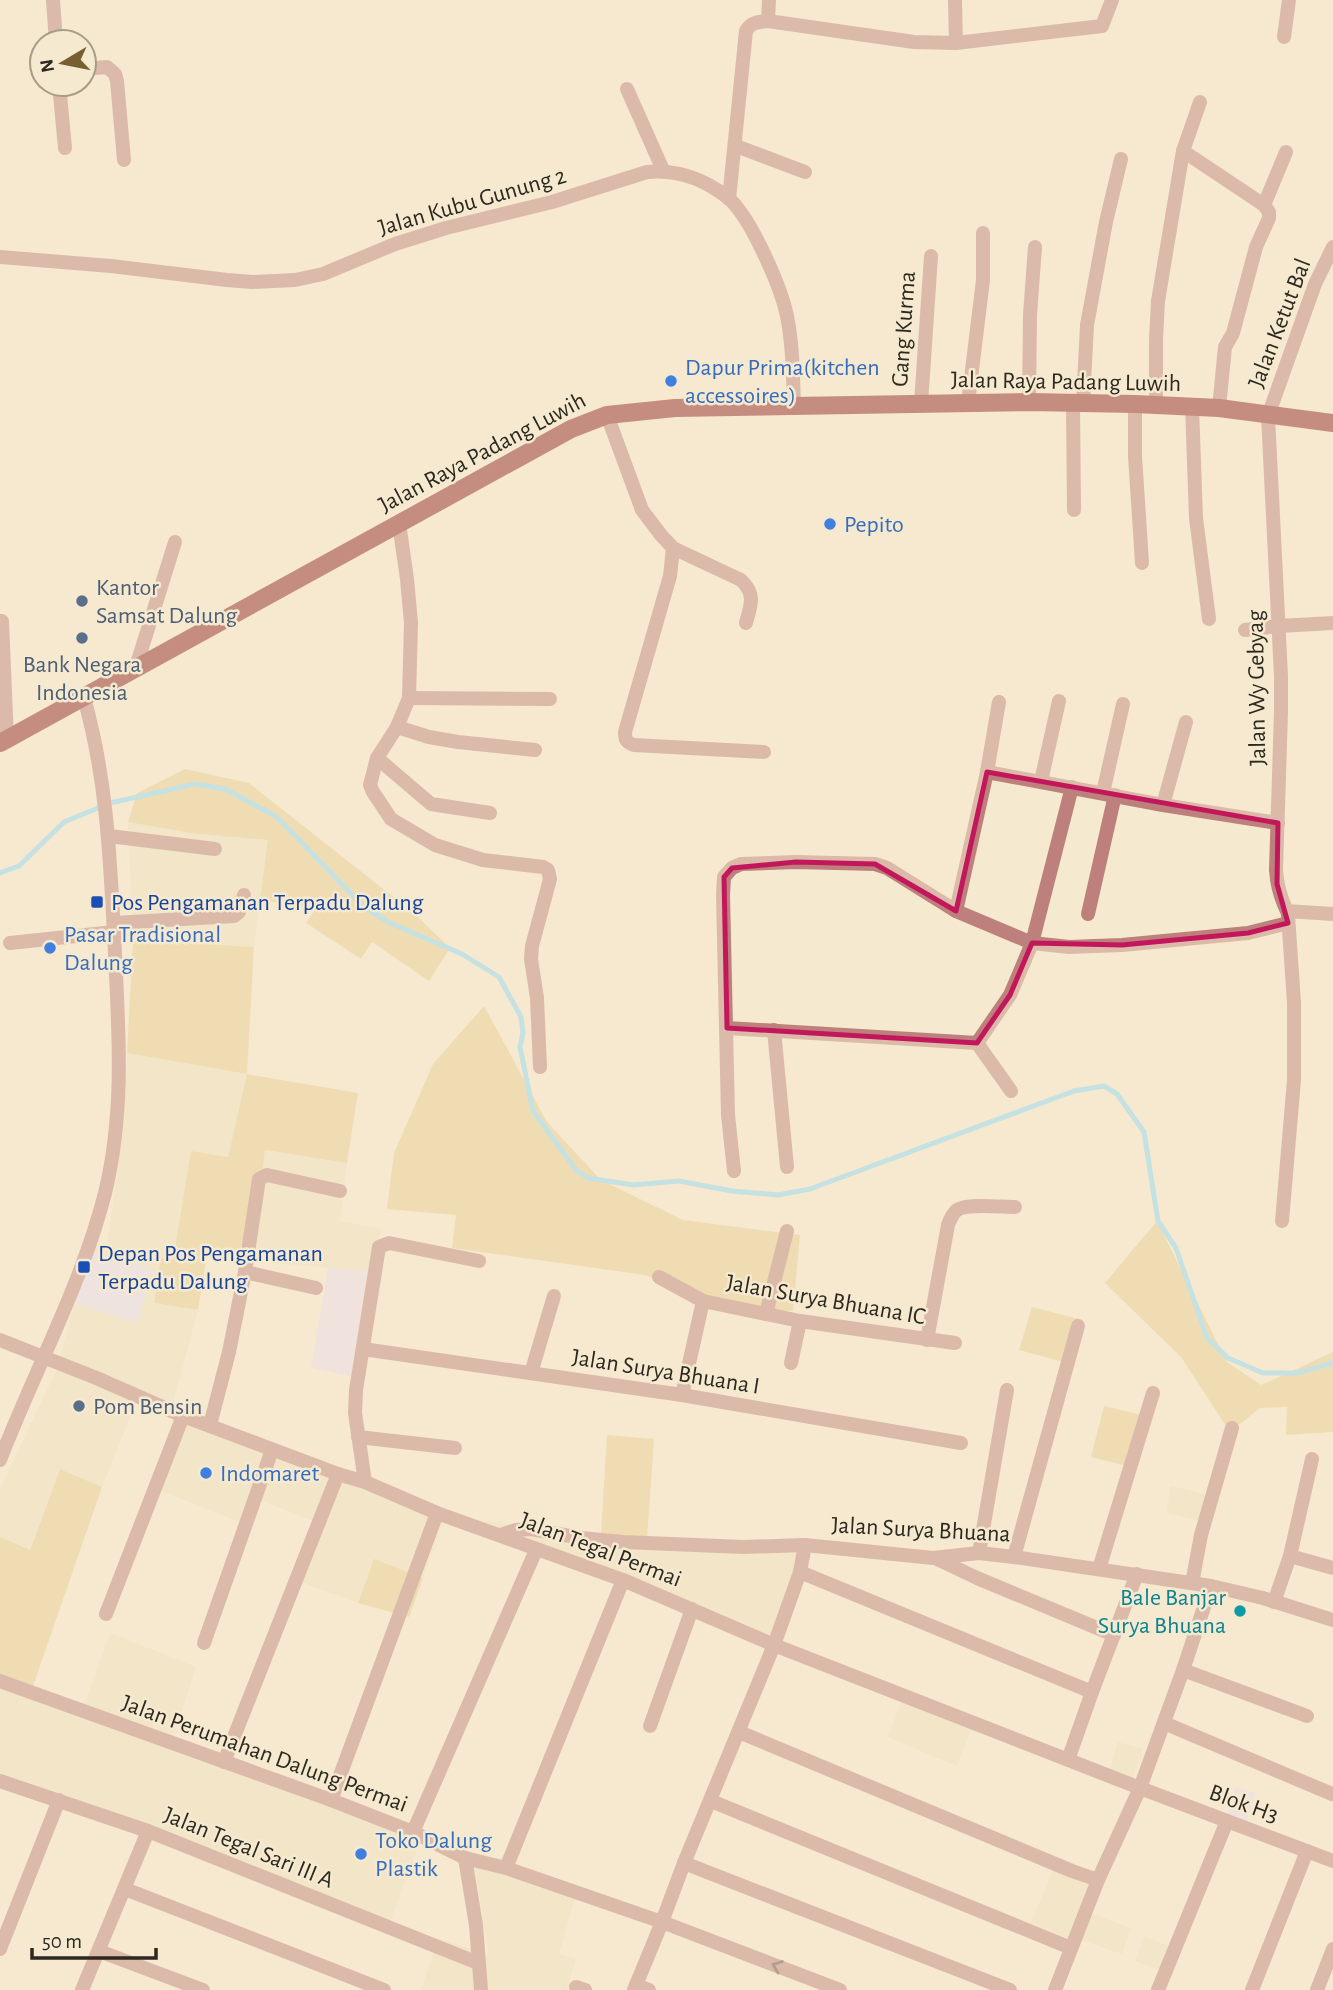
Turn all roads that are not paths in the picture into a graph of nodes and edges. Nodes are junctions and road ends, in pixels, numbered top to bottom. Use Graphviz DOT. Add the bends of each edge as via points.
graph roads {
  1 [pos="52,0"];
  2 [pos="769,0"];
  3 [pos="956,0"];
  4 [pos="1112,0"];
  5 [pos="1289,0"];
  6 [pos="768,21"];
  7 [pos="55,28"];
  8 [pos="1284,37"];
  9 [pos="956,43"];
  10 [pos="98,68"];
  11 [pos="627,89"];
  12 [pos="60,98"];
  13 [pos="1200,102"];
  14 [pos="736,146"];
  15 [pos="65,148"];
  16 [pos="1183,151"];
  17 [pos="1286,152"];
  18 [pos="1121,159"];
  19 [pos="124,160"];
  20 [pos="663,170"];
  21 [pos="805,172"];
  22 [pos="729,199"];
  23 [pos="1264,205"];
  24 [pos="983,233"];
  25 [pos="1035,247"];
  26 [pos="1333,247"];
  27 [pos="931,256"];
  28 [pos="0,257"];
  29 [pos="1029,402"];
  30 [pos="968,403"];
  31 [pos="1078,403"];
  32 [pos="921,404"];
  33 [pos="1135,404"];
  34 [pos="1156,405"];
  35 [pos="794,407"];
  36 [pos="1192,407"];
  37 [pos="1219,408"];
  38 [pos="607,415"];
  39 [pos="1268,416"];
  40 [pos="1333,423"];
  41 [pos="1074,510"];
  42 [pos="398,523"];
  43 [pos="175,542"];
  44 [pos="673,548"];
  45 [pos="1142,563"];
  46 [pos="1209,619"];
  47 [pos="0,621"];
  48 [pos="746,623"];
  49 [pos="1333,623"];
  50 [pos="1279,626"];
  51 [pos="1245,630"];
  52 [pos="136,667"];
  53 [pos="84,698"];
  54 [pos="409,698"];
  55 [pos="550,699"];
  56 [pos="1059,701"];
  57 [pos="999,702"];
  58 [pos="1123,704"];
  59 [pos="1186,722"];
  60 [pos="397,727"];
  61 [pos="3,742"];
  62 [pos="534,750"];
  63 [pos="764,752"];
  64 [pos="377,758"];
  65 [pos="987,772"];
  66 [pos="1041,781"];
  67 [pos="1072,787"];
  68 [pos="1109,794"];
  69 [pos="1163,805"];
  70 [pos="490,813"];
  71 [pos="1278,823"];
  72 [pos="109,836"];
  73 [pos="215,849"];
  74 [pos="244,895"];
  75 [pos="956,911"];
  76 [pos="1088,914"];
  77 [pos="1333,914"];
  78 [pos="1288,917"];
  79 [pos="114,927"];
  80 [pos="10,943"];
  81 [pos="1032,943"];
  82 [pos="727,1028"];
  83 [pos="775,1030"];
  84 [pos="977,1043"];
  85 [pos="540,1067"];
  86 [pos="1011,1091"];
  87 [pos="786,1167"];
  88 [pos="734,1171"];
  89 [pos="340,1191"];
  90 [pos="1015,1207"];
  91 [pos="1282,1221"];
  92 [pos="787,1231"];
  93 [pos="479,1261"];
  94 [pos="245,1272"];
  95 [pos="659,1277"];
  96 [pos="316,1288"];
  97 [pos="554,1296"];
  98 [pos="703,1301"];
  99 [pos="766,1314"];
  100 [pos="800,1321"];
  101 [pos="1078,1326"];
  102 [pos="0,1340"];
  103 [pos="927,1340"];
  104 [pos="955,1343"];
  105 [pos="363,1349"];
  106 [pos="44,1356"];
  107 [pos="790,1363"];
  108 [pos="531,1373"];
  109 [pos="1007,1390"];
  110 [pos="1153,1393"];
  111 [pos="682,1395"];
  112 [pos="183,1416"];
  113 [pos="210,1425"];
  114 [pos="1232,1428"];
  115 [pos="358,1437"];
  116 [pos="961,1443"];
  117 [pos="455,1448"];
  118 [pos="272,1450"];
  119 [pos="1312,1459"];
  120 [pos="0,1460"];
  121 [pos="338,1474"];
  122 [pos="365,1482"];
  123 [pos="437,1513"];
  124 [pos="501,1535"];
  125 [pos="805,1545"];
  126 [pos="536,1550"];
  127 [pos="979,1553"];
  128 [pos="1014,1556"];
  129 [pos="1290,1556"];
  130 [pos="933,1558"];
  131 [pos="1333,1568"];
  132 [pos="1099,1569"];
  133 [pos="800,1573"];
  134 [pos="1137,1574"];
  135 [pos="623,1580"];
  136 [pos="1192,1583"];
  137 [pos="1211,1586"];
  138 [pos="1275,1602"];
  139 [pos="692,1609"];
  140 [pos="106,1614"];
  141 [pos="1333,1620"];
  142 [pos="1114,1635"];
  143 [pos="204,1643"];
  144 [pos="774,1645"];
  145 [pos="1183,1670"];
  146 [pos="0,1683"];
  147 [pos="1092,1692"];
  148 [pos="1307,1716"];
  149 [pos="1164,1723"];
  150 [pos="650,1726"];
  151 [pos="739,1732"];
  152 [pos="1068,1760"];
  153 [pos="225,1762"];
  154 [pos="0,1782"];
  155 [pos="1140,1788"];
  156 [pos="1332,1794"];
  157 [pos="59,1800"];
  158 [pos="331,1800"];
  159 [pos="710,1801"];
  160 [pos="1227,1821"];
  161 [pos="148,1831"];
  162 [pos="413,1832"];
  163 [pos="1307,1851"];
  164 [pos="465,1858"];
  165 [pos="1333,1861"];
  166 [pos="684,1863"];
  167 [pos="506,1868"];
  168 [pos="1098,1880"];
  169 [pos="125,1889"];
  170 [pos="662,1922"];
  171 [pos="1071,1948"];
  172 [pos="1333,1948"];
  173 [pos="0,1949"];
  174 [pos="99,1951"];
  175 [pos="478,1963"];
  176 [pos="640,1988"];
  177 [pos="82,1990"];
  178 [pos="203,1990"];
  179 [pos="384,1990"];
  180 [pos="481,1990"];
  181 [pos="840,1990"];
  182 [pos="1010,1990"];
  183 [pos="1055,1990"];
  184 [pos="1158,1990"];
  185 [pos="1252,1990"];
  186 [pos="1317,1990"];
  1 -- 7 [label="street"];
  2 -- 6 [label="street"];
  3 -- 9 [label="street"];
  4 -- 9 [label="street" via="1102,26"];
  5 -- 8 [label="street"];
  6 -- 9 [label="street" via="914,42"];
  6 -- 14 [label="street" via="749,25 746,31"];
  10 -- 19 [label="street" via="107,67 117,80"];
  11 -- 20 [label="street"];
  12 -- 15 [label="street"];
  13 -- 16 [label="street"];
  14 -- 21 [label="street"];
  14 -- 22 [label="street"];
  16 -- 23 [label="street"];
  16 -- 34 [label="street" via="1158,301"];
  17 -- 23 [label="street"];
  18 -- 31 [label="street" via="1087,325"];
  20 -- 22 [label="street, Jalan Kubu Gunung 2" via="688,176"];
  20 -- 28 [label="street, Jalan Kubu Gunung 2" via="408,240 295,281 252,282"];
  22 -- 35 [label="street, Jalan Kubu Gunung 2" via="767,259 787,315"];
  23 -- 37 [label="street" via="1269,218 1225,347"];
  24 -- 30 [label="street" via="983,280"];
  25 -- 29 [label="street"];
  26 -- 39 [label="street, Jalan Ketut Bal" via="1315,284"];
  27 -- 32 [label="street, Gang Kurma"];
  29 -- 30 [label="main road, Jalan Raya Padang Luwih"];
  29 -- 31 [label="main road, Jalan Raya Padang Luwih"];
  30 -- 32 [label="main road, Jalan Raya Padang Luwih"];
  31 -- 33 [label="main road, Jalan Raya Padang Luwih"];
  31 -- 41 [label="street"];
  32 -- 35 [label="main road, Jalan Raya Padang Luwih"];
  33 -- 34 [label="main road, Jalan Raya Padang Luwih"];
  33 -- 45 [label="street"];
  34 -- 36 [label="main road, Jalan Raya Padang Luwih"];
  35 -- 38 [label="main road, Jalan Raya Padang Luwih" via="675,408"];
  36 -- 37 [label="main road, Jalan Raya Padang Luwih"];
  36 -- 46 [label="street" via="1196,519"];
  37 -- 39 [label="main road, Jalan Raya Padang Luwih"];
  38 -- 42 [label="main road, Jalan Raya Padang Luwih" via="571,429"];
  38 -- 44 [label="street" via="642,510"];
  39 -- 40 [label="main road, Jalan Raya Padang Luwih"];
  39 -- 50 [label="street, Jalan Wy Gebyag"];
  42 -- 52 [label="main road, Jalan Raya Padang Luwih"];
  42 -- 54 [label="street" via="411,623"];
  43 -- 52 [label="street"];
  44 -- 48 [label="street" via="748,587 751,603"];
  44 -- 63 [label="street" via="670,576 625,739 634,745"];
  47 -- 61 [label="street"];
  49 -- 50 [label="street"];
  50 -- 51 [label="street"];
  50 -- 71 [label="street, Jalan Wy Gebyag"];
  52 -- 53 [label="main road, Jalan Raya Padang Luwih"];
  53 -- 61 [label="main road, Jalan Raya Padang Luwih"];
  53 -- 72 [label="street" via="99,761"];
  54 -- 55 [label="street"];
  54 -- 60 [label="street"];
  56 -- 66 [label="street"];
  57 -- 65 [label="street"];
  58 -- 68 [label="street"];
  59 -- 69 [label="street"];
  60 -- 62 [label="street" via="448,741"];
  60 -- 64 [label="street"];
  64 -- 70 [label="street" via="431,804"];
  64 -- 85 [label="street" via="370,785 391,819 435,845 484,860 548,870 550,879 531,959"];
  65 -- 66 [label="street"];
  65 -- 75 [label="street"];
  66 -- 67 [label="street"];
  67 -- 68 [label="street"];
  67 -- 81 [label="street"];
  68 -- 69 [label="street"];
  68 -- 76 [label="street"];
  69 -- 71 [label="street"];
  71 -- 78 [label="street, Jalan Wy Gebyag" via="1277,884"];
  72 -- 73 [label="street"];
  72 -- 79 [label="street"];
  74 -- 79 [label="street" via="234,916"];
  75 -- 81 [label="street"];
  75 -- 82 [label="street" via="875,864 796,862 732,868 724,877"];
  77 -- 78 [label="street"];
  78 -- 81 [label="street" via="1248,933 1122,945"];
  78 -- 91 [label="street, Jalan Wy Gebyag" via="1294,1080"];
  79 -- 80 [label="street"];
  79 -- 106 [label="street" via="120,1032 115,1147 85,1254"];
  81 -- 84 [label="street" via="1010,995"];
  82 -- 83 [label="street"];
  82 -- 88 [label="street"];
  83 -- 84 [label="street"];
  83 -- 87 [label="street"];
  84 -- 86 [label="street"];
  89 -- 94 [label="street" via="261,1177"];
  90 -- 103 [label="street" via="967,1207 951,1217"];
  92 -- 99 [label="street"];
  93 -- 105 [label="street" via="382,1245 377,1251"];
  94 -- 96 [label="street"];
  94 -- 113 [label="street"];
  95 -- 98 [label="street"];
  97 -- 108 [label="street"];
  98 -- 99 [label="street, Jalan Surya Bhuana IC"];
  98 -- 111 [label="street, Jalan Surya Bhuana IC"];
  99 -- 100 [label="street, Jalan Surya Bhuana IC"];
  100 -- 103 [label="street, Jalan Surya Bhuana IC"];
  100 -- 107 [label="street"];
  101 -- 128 [label="street"];
  102 -- 106 [label="street, Jalan Tegal Permai"];
  103 -- 104 [label="street, Jalan Surya Bhuana IC"];
  105 -- 108 [label="street, Jalan Surya Bhuana I"];
  105 -- 115 [label="street" via="356,1390"];
  106 -- 112 [label="street, Jalan Tegal Permai"];
  106 -- 120 [label="street"];
  108 -- 111 [label="street, Jalan Surya Bhuana I"];
  109 -- 127 [label="street"];
  110 -- 132 [label="street"];
  111 -- 116 [label="street, Jalan Surya Bhuana I"];
  112 -- 113 [label="street, Jalan Tegal Permai"];
  112 -- 140 [label="street"];
  113 -- 118 [label="street, Jalan Tegal Permai"];
  114 -- 136 [label="street"];
  115 -- 117 [label="street"];
  115 -- 122 [label="street"];
  118 -- 121 [label="street, Jalan Tegal Permai"];
  118 -- 143 [label="street"];
  119 -- 129 [label="street"];
  121 -- 122 [label="street, Jalan Tegal Permai"];
  121 -- 153 [label="street"];
  122 -- 123 [label="street, Jalan Tegal Permai"];
  123 -- 124 [label="street, Jalan Tegal Permai"];
  123 -- 158 [label="street"];
  124 -- 125 [label="street, Jalan Surya Bhuana" via="531,1530 623,1542"];
  124 -- 126 [label="street, Jalan Tegal Permai"];
  125 -- 130 [label="street, Jalan Surya Bhuana"];
  125 -- 133 [label="street"];
  126 -- 135 [label="street, Jalan Tegal Permai"];
  126 -- 162 [label="street"];
  127 -- 128 [label="street, Jalan Surya Bhuana"];
  127 -- 130 [label="street, Jalan Surya Bhuana"];
  128 -- 132 [label="street, Jalan Surya Bhuana"];
  129 -- 131 [label="street"];
  129 -- 138 [label="street"];
  130 -- 142 [label="street"];
  132 -- 134 [label="street, Jalan Surya Bhuana"];
  133 -- 144 [label="street"];
  133 -- 147 [label="street"];
  134 -- 136 [label="street, Jalan Surya Bhuana"];
  134 -- 142 [label="street"];
  135 -- 139 [label="street, Jalan Tegal Permai"];
  135 -- 167 [label="street"];
  136 -- 137 [label="street, Jalan Surya Bhuana"];
  137 -- 138 [label="street, Jalan Surya Bhuana"];
  137 -- 145 [label="street"];
  138 -- 141 [label="street, Jalan Surya Bhuana"];
  139 -- 144 [label="street, Jalan Tegal Permai"];
  139 -- 150 [label="street"];
  142 -- 147 [label="street"];
  144 -- 151 [label="street"];
  144 -- 152 [label="street, Jalan Tegal Permai"];
  145 -- 148 [label="street"];
  145 -- 149 [label="street"];
  146 -- 153 [label="street, Jalan Perumahan Dalung Permai"];
  147 -- 152 [label="street"];
  149 -- 155 [label="street"];
  149 -- 156 [label="street"];
  151 -- 159 [label="street"];
  151 -- 168 [label="street"];
  152 -- 155 [label="street, Jalan Tegal Permai"];
  153 -- 158 [label="street, Jalan Perumahan Dalung Permai"];
  154 -- 157 [label="street, Jalan Tegal Sari III A"];
  155 -- 160 [label="street, Blok H3"];
  155 -- 168 [label="street"];
  157 -- 161 [label="street, Jalan Tegal Sari III A"];
  157 -- 173 [label="street"];
  158 -- 162 [label="street, Jalan Perumahan Dalung Permai"];
  159 -- 166 [label="street"];
  159 -- 171 [label="street"];
  160 -- 163 [label="street, Blok H3"];
  160 -- 184 [label="street"];
  161 -- 169 [label="street"];
  161 -- 175 [label="street, Jalan Tegal Sari III A"];
  162 -- 164 [label="street, Jalan Perumahan Dalung Permai"];
  163 -- 165 [label="street, Blok H3"];
  163 -- 185 [label="street"];
  164 -- 167 [label="street, Jalan Perumahan Dalung Permai"];
  164 -- 175 [label="street"];
  166 -- 170 [label="street"];
  166 -- 182 [label="street"];
  167 -- 170 [label="street, Jalan Perumahan Dalung Permai"];
  168 -- 171 [label="street"];
  169 -- 174 [label="street"];
  169 -- 179 [label="street"];
  170 -- 176 [label="street"];
  181 -- 170 [label="street, Jalan Perumahan Dalung Permai, one-way"];
  171 -- 183 [label="street"];
  172 -- 186 [label="street"];
  174 -- 177 [label="street"];
  174 -- 178 [label="street"];
  175 -- 180 [label="street"];
}
